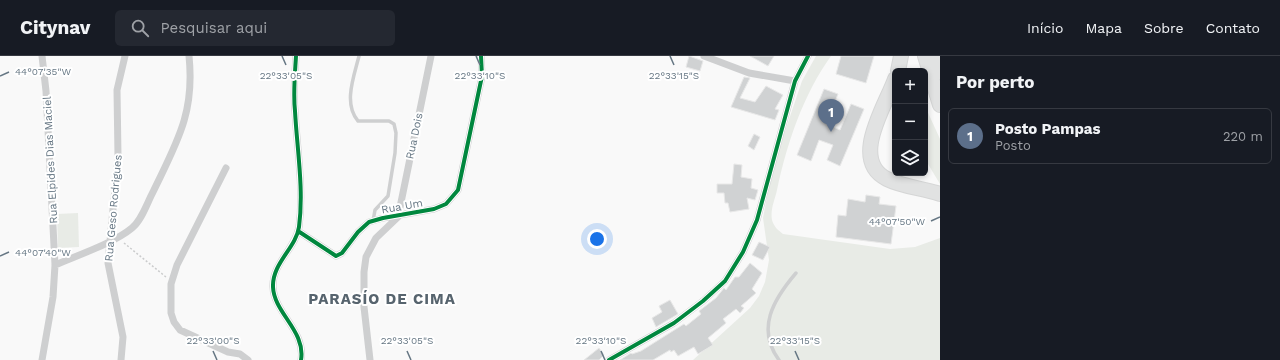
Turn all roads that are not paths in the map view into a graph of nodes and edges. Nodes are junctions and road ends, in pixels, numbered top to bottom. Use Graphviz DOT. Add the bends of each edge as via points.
graph roads {
  1 [pos="42,56"];
  2 [pos="125,56"];
  3 [pos="189,56"];
  4 [pos="296,56"];
  5 [pos="359,56"];
  6 [pos="431,56"];
  7 [pos="481,56"];
  8 [pos="704,56"];
  9 [pos="808,56"];
  10 [pos="901,56"];
  11 [pos="924,56"];
  12 [pos="935,56"];
  13 [pos="899,68"];
  14 [pos="940,72"];
  15 [pos="795,81"];
  16 [pos="892,86"];
  17 [pos="940,105"];
  18 [pos="226,168"];
  19 [pos="940,194"];
  20 [pos="398,217"];
  21 [pos="372,221"];
  22 [pos="298,231"];
  23 [pos="109,241"];
  24 [pos="56,265"];
  25 [pos="796,273"];
  26 [pos="42,360"];
  27 [pos="121,360"];
  28 [pos="248,360"];
  29 [pos="301,360"];
  30 [pos="370,360"];
  31 [pos="609,360"];
  32 [pos="779,360"];
  1 -- 24 [label="street, Rua Elpides Dias Maciel"];
  2 -- 23 [label="street, Rua Geso Rodrigues" via="117,90 118,156"];
  3 -- 23 [label="street" via="189,90 183,128 175,148 137,223 118,238"];
  4 -- 22 [label="street" via="294,109 301,202"];
  5 -- 21 [label="lane" via="350,95 353,115 358,121 389,121 394,124 396,133 388,196 375,210"];
  6 -- 20 [label="street, Rua Dois"];
  7 -- 20 [label="street, Rua Um" via="482,76 458,190 451,200 441,207"];
  8 -- 15 [label="street" via="749,73"];
  9 -- 15 [label="street"];
  10 -- 13 [label="highway"];
  11 -- 17 [label="highway"];
  12 -- 14 [label="highway"];
  15 -- 31 [label="street" via="757,220 743,252 725,281 674,323"];
  16 -- 19 [label="highway" via="871,137 869,148 874,166 885,178"];
  18 -- 28 [label="street" via="182,253 172,282 172,316 177,328 228,352 240,354"];
  20 -- 21 [label="street, Rua Um"];
  20 -- 30 [label="street" via="376,238 366,257 364,297"];
  21 -- 22 [label="street, Rua Um" via="362,227 342,253 336,256"];
  22 -- 29 [label="street" via="277,268 273,286 278,303 298,338"];
  23 -- 24 [label="street"];
  23 -- 27 [label="street, Rua Geso Rodrigues" via="108,272 123,337"];
  24 -- 26 [label="street, Rua Elpides Dias Maciel"];
  25 -- 32 [label="lane" via="775,304 768,323 769,344"];
}
